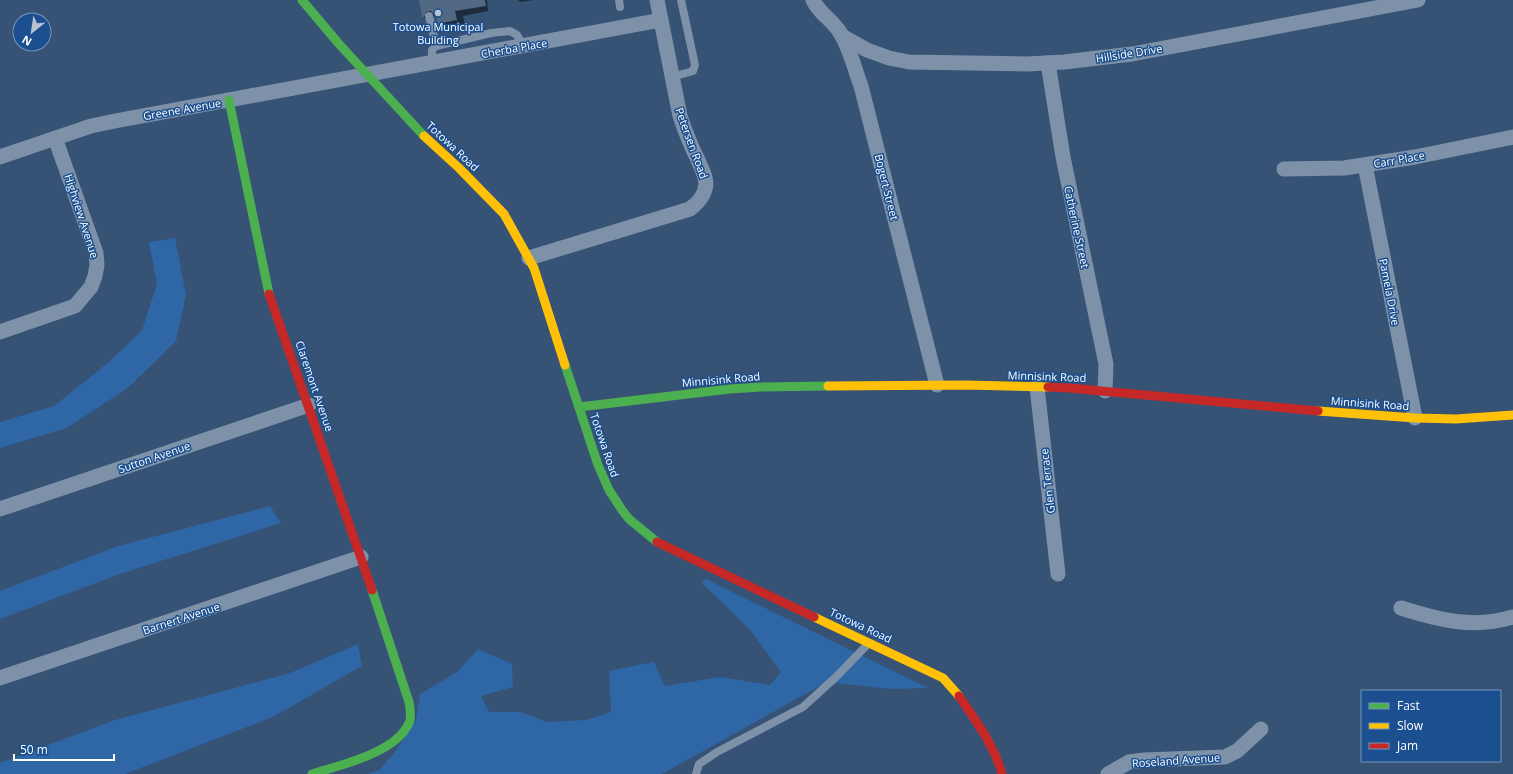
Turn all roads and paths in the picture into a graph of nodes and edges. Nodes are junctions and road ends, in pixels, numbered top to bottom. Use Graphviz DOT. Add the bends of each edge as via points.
graph roads {
  1 [pos="302,0"];
  2 [pos="657,0"];
  3 [pos="681,0"];
  4 [pos="813,0"];
  5 [pos="1418,0"];
  6 [pos="429,16"];
  7 [pos="661,20"];
  8 [pos="842,36"];
  9 [pos="436,46"];
  10 [pos="523,46"];
  11 [pos="432,63"];
  12 [pos="1048,63"];
  13 [pos="367,75"];
  14 [pos="672,77"];
  15 [pos="229,100"];
  16 [pos="1513,137"];
  17 [pos="55,138"];
  18 [pos="0,157"];
  19 [pos="1364,165"];
  20 [pos="1284,169"];
  21 [pos="529,258"];
  22 [pos="0,332"];
  23 [pos="937,385"];
  24 [pos="1037,387"];
  25 [pos="1105,391"];
  26 [pos="309,405"];
  27 [pos="579,407"];
  28 [pos="1513,415"];
  29 [pos="1415,418"];
  30 [pos="0,508"];
  31 [pos="361,557"];
  32 [pos="1058,574"];
  33 [pos="1401,608"];
  34 [pos="1513,617"];
  35 [pos="869,642"];
  36 [pos="0,678"];
  37 [pos="1261,729"];
  38 [pos="312,774"];
  39 [pos="696,774"];
  40 [pos="1002,774"];
  41 [pos="1108,774"];
  1 -- 13 [label="street, Totowa Road"];
  2 -- 7 [label="street, Petersen Road"];
  3 -- 14 [label="lane" via="695,65 692,71 685,75"];
  4 -- 8 [label="street, Bogert Street"];
  5 -- 12 [label="street, Hillside Drive" via="1132,54"];
  6 -- 9 [label="lane"];
  7 -- 10 [label="street, Cherba Place"];
  7 -- 14 [label="street, Petersen Road"];
  8 -- 12 [label="street, Hillside Drive" via="867,50 909,62"];
  8 -- 23 [label="street, Bogert Street" via="861,86"];
  9 -- 10 [label="lane" via="510,30 517,35"];
  9 -- 11 [label="lane" via="432,50"];
  10 -- 11 [label="street, Cherba Place"];
  11 -- 13 [label="street, Cherba Place"];
  12 -- 25 [label="street, Catherine Street" via="1063,157 1106,364"];
  13 -- 15 [label="street, Greene Avenue"];
  13 -- 21 [label="street, Totowa Road" via="415,128 504,214"];
  14 -- 21 [label="street, Petersen Road" via="684,128 704,174 706,184 698,203 690,209"];
  15 -- 17 [label="street, Greene Avenue" via="97,125"];
  15 -- 26 [label="street, Claremont Avenue" via="269,292"];
  16 -- 19 [label="street, Carr Place"];
  17 -- 18 [label="street, Greene Avenue"];
  17 -- 22 [label="street, Highview Avenue" via="96,253 95,276 91,287 75,306"];
  19 -- 20 [label="street, Carr Place"];
  19 -- 29 [label="street, Pamela Drive"];
  21 -- 27 [label="street, Totowa Road"];
  23 -- 24 [label="street, Minnisink Road"];
  23 -- 27 [label="street, Minnisink Road" via="753,387"];
  24 -- 25 [label="street, Minnisink Road"];
  24 -- 32 [label="street, Glen Terrace"];
  25 -- 29 [label="street, Minnisink Road"];
  26 -- 30 [label="street, Sutton Avenue"];
  26 -- 31 [label="street, Claremont Avenue"];
  27 -- 35 [label="street, Totowa Road" via="607,488 618,506 639,529 660,544"];
  28 -- 29 [label="street, Minnisink Road" via="1456,419"];
  31 -- 36 [label="street, Barnert Avenue"];
  31 -- 38 [label="street, Claremont Avenue" via="410,702 409,723 404,732 386,748"];
  33 -- 34 [label="street" via="1456,622 1493,621"];
  35 -- 39 [label="lane" via="837,676 802,707 717,752 699,764"];
  35 -- 40 [label="street, Totowa Road" via="932,672 952,686 990,743"];
  37 -- 41 [label="street, Roseland Avenue" via="1237,751 1225,757 1129,762"];
}
